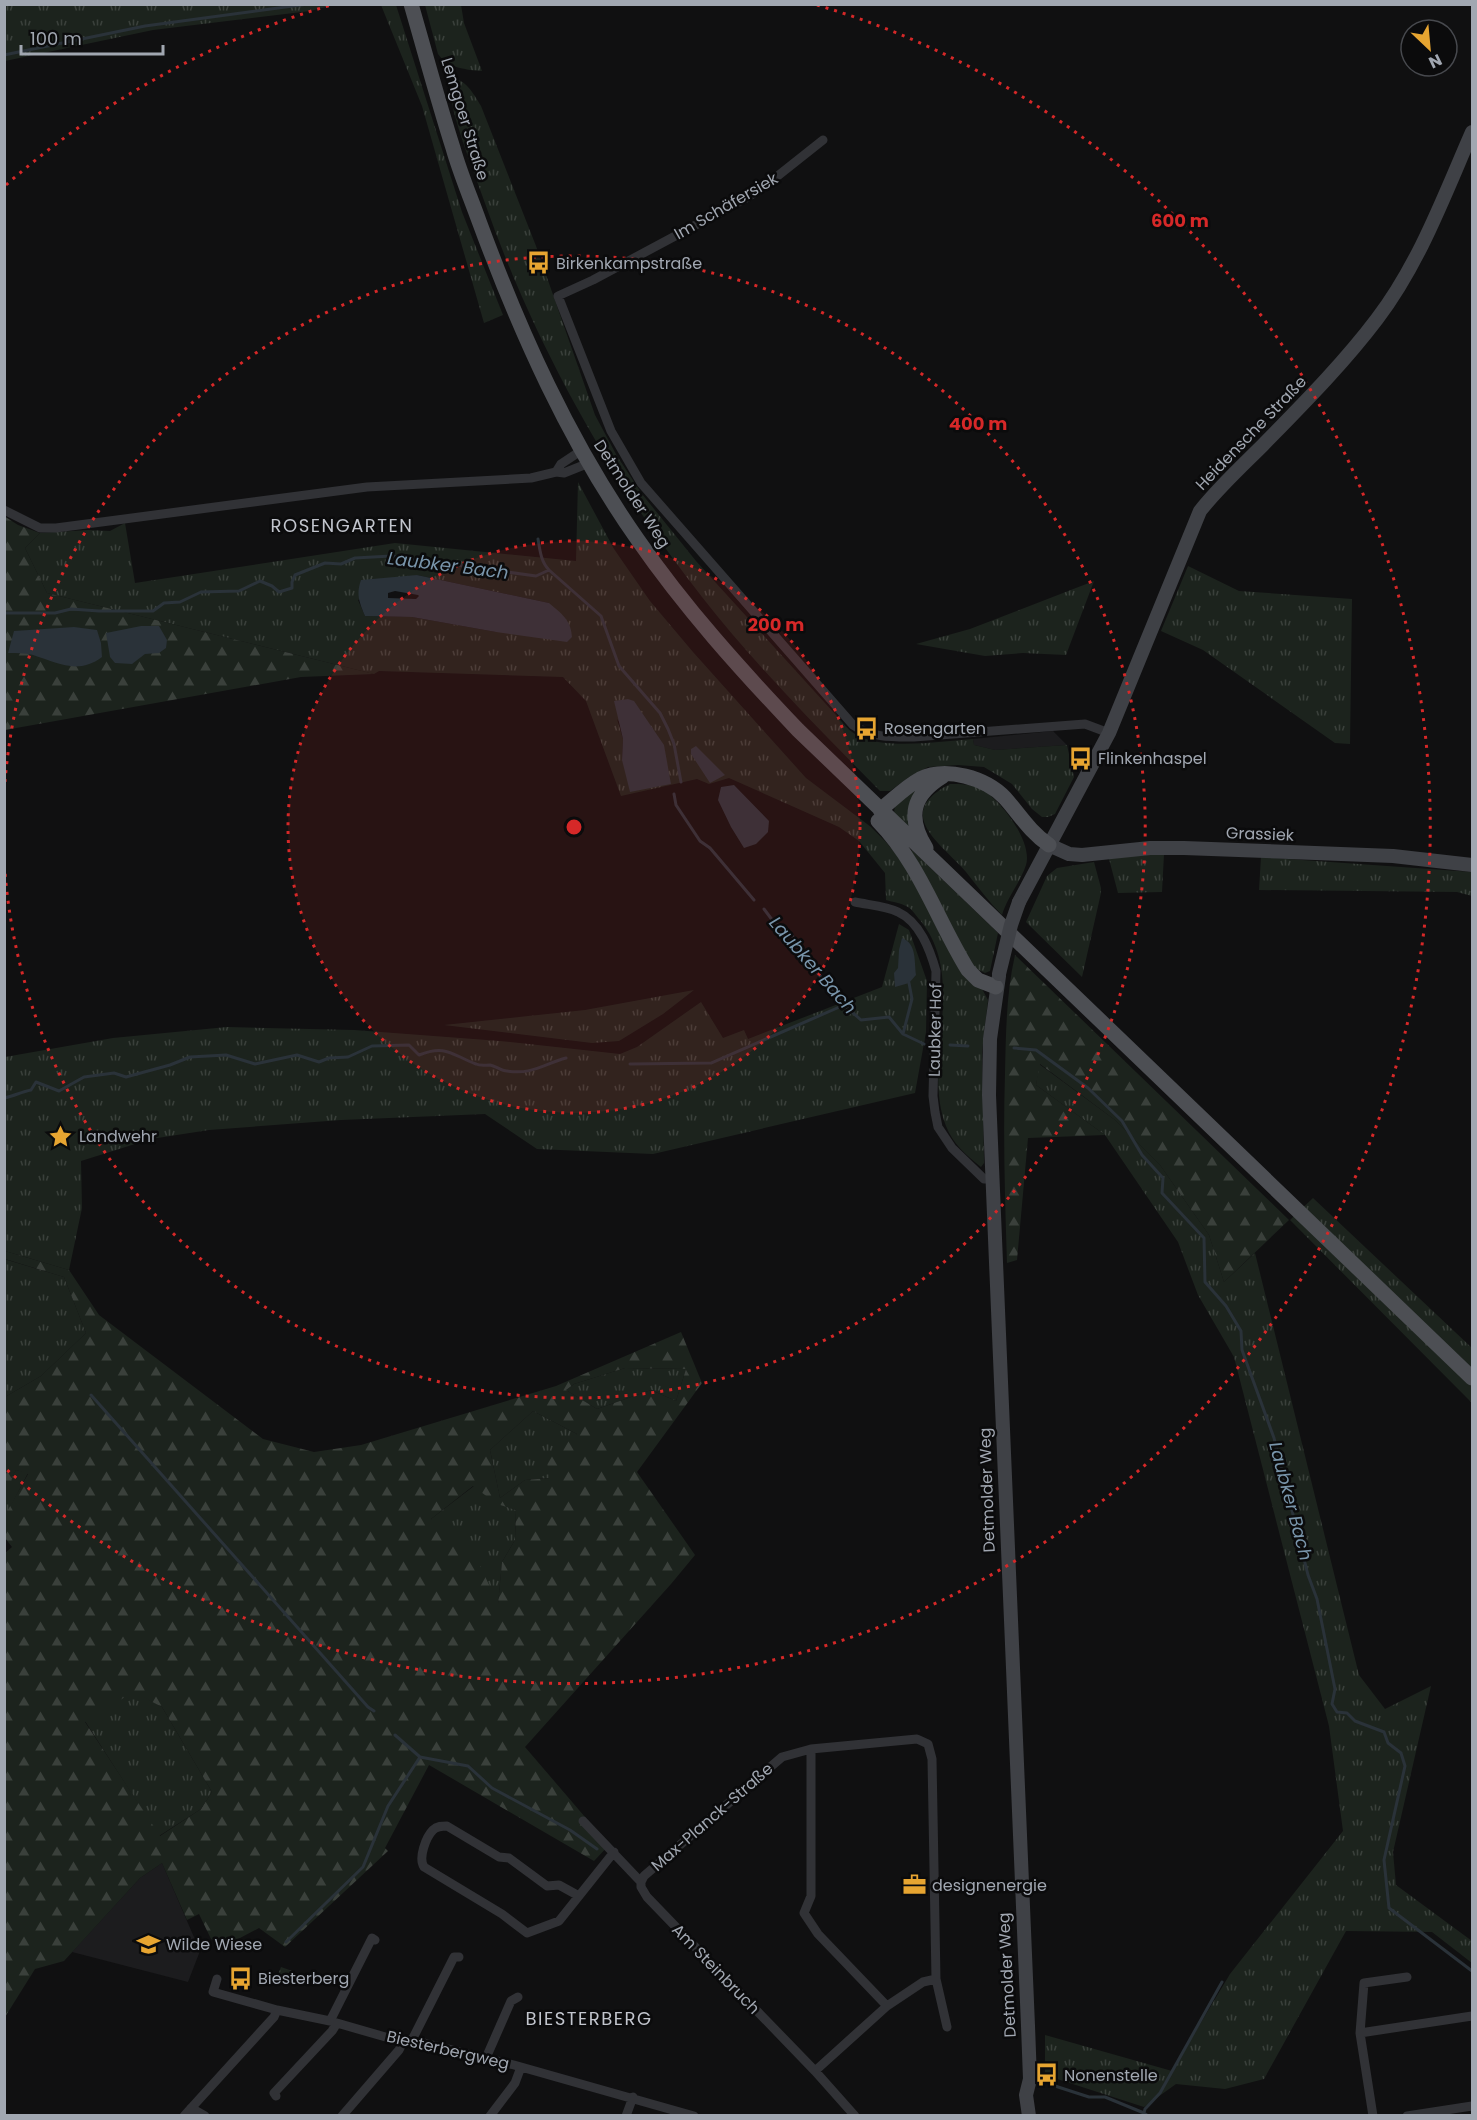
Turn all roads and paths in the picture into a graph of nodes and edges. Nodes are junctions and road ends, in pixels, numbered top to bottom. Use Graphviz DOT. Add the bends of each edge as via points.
graph roads {
  1 [pos="411,4"];
  2 [pos="1473,132"];
  3 [pos="823,140"];
  4 [pos="487,243"];
  5 [pos="558,296"];
  6 [pos="585,457"];
  7 [pos="556,472"];
  8 [pos="4,510"];
  9 [pos="1109,733"];
  10 [pos="946,775"];
  11 [pos="845,776"];
  12 [pos="880,810"];
  13 [pos="1049,845"];
  14 [pos="934,862"];
  15 [pos="1473,865"];
  16 [pos="1019,902"];
  17 [pos="855,903"];
  18 [pos="998,980"];
  19 [pos="992,1179"];
  20 [pos="1473,1378"];
  21 [pos="811,1749"];
  22 [pos="584,1821"];
  23 [pos="614,1852"];
  24 [pos="642,1882"];
  25 [pos="579,1896"];
  26 [pos="375,1940"];
  27 [pos="459,1958"];
  28 [pos="1407,1977"];
  29 [pos="217,1979"];
  30 [pos="936,1979"];
  31 [pos="518,1997"];
  32 [pos="886,2006"];
  33 [pos="277,2010"];
  34 [pos="1473,2016"];
  35 [pos="334,2022"];
  36 [pos="947,2026"];
  37 [pos="1360,2033"];
  38 [pos="408,2040"];
  39 [pos="486,2058"];
  40 [pos="520,2067"];
  41 [pos="815,2071"];
  42 [pos="276,2096"];
  43 [pos="633,2097"];
  44 [pos="1473,2106"];
  45 [pos="188,2112"];
  46 [pos="205,2115"];
  47 [pos="342,2115"];
  48 [pos="490,2115"];
  49 [pos="626,2115"];
  50 [pos="694,2115"];
  51 [pos="855,2115"];
  52 [pos="1031,2115"];
  53 [pos="1373,2115"];
  54 [pos="1407,2115"];
  1 -- 4 [label="main road, Lemgoer Straße" via="453,149"];
  2 -- 9 [label="street, Heidensche Straße" via="1416,258 1377,319 1200,511"];
  3 -- 5 [label="street, Im Schäfersiek" via="748,197"];
  4 -- 6 [label="main road, Detmolder Weg" via="517,319"];
  5 -- 9 [label="street, Detmolder Weg" via="607,422 642,483 853,726 886,737 1086,724"];
  6 -- 7 [label="street" via="561,464"];
  6 -- 7 [label="street" via="564,473"];
  6 -- 11 [label="main road, Detmolder Weg" via="638,541 692,611 745,674"];
  7 -- 8 [label="street" via="531,478 367,487 56,528 40,528"];
  9 -- 13 [label="street, Heidensche Straße"];
  10 -- 12 [label="main road" via="918,780"];
  10 -- 13 [label="main road" via="975,779 992,788"];
  10 -- 14 [label="main road" via="921,794 915,805 916,828"];
  11 -- 12 [label="main road"];
  11 -- 18 [label="main road" via="864,807 890,833 918,874 968,970 978,980"];
  12 -- 14 [label="main road"];
  13 -- 15 [label="street, Grassiek" via="1074,855 1184,848 1393,856"];
  13 -- 16 [label="street, Heidensche Straße"];
  14 -- 20 [label="main road"];
  16 -- 18 [label="street, Detmolder Weg, bridge"];
  17 -- 19 [label="street, Laubker Hof" via="905,916 931,953 936,971 933,1096 938,1127 952,1148 984,1179"];
  18 -- 19 [label="street, Detmolder Weg" via="989,1067"];
  19 -- 52 [label="street, Detmolder Weg" via="1030,2079 1026,2095"];
  21 -- 24 [label="street, Max-Planck-Straße" via="782,1756 644,1876"];
  21 -- 30 [label="street, Max-Planck-Straße" via="917,1739 928,1744 933,1759"];
  21 -- 32 [label="street" via="811,1896 804,1913 818,1934"];
  22 -- 23 [label="street, Am Steinbruch"];
  23 -- 24 [label="street, Am Steinbruch"];
  23 -- 25 [label="street"];
  24 -- 41 [label="street, Am Steinbruch" via="646,1897"];
  25 -- 25 [label="street" via="559,1921 524,1932 502,1914 424,1867 422,1854 432,1831 447,1826 499,1857 509,1858 547,1886 559,1885"];
  26 -- 35 [label="street" via="372,1938"];
  27 -- 38 [label="street" via="454,1957"];
  28 -- 37 [label="street" via="1364,1983"];
  29 -- 33 [label="street, Biesterbergweg" via="213,1992"];
  30 -- 32 [label="street" via="922,1982"];
  30 -- 36 [label="street"];
  31 -- 39 [label="street" via="511,2001"];
  32 -- 41 [label="street"];
  33 -- 35 [label="street, Biesterbergweg"];
  33 -- 45 [label="street"];
  34 -- 37 [label="street"];
  35 -- 38 [label="street, Biesterbergweg"];
  35 -- 42 [label="street" via="332,2031 274,2093"];
  37 -- 53 [label="street"];
  38 -- 39 [label="street, Biesterbergweg"];
  38 -- 47 [label="street"];
  39 -- 40 [label="street, Biesterbergweg"];
  40 -- 43 [label="street, Biesterbergweg"];
  40 -- 48 [label="street" via="515,2083"];
  41 -- 51 [label="street, Am Steinbruch"];
  43 -- 49 [label="street"];
  43 -- 50 [label="street, Biesterbergweg"];
  44 -- 54 [label="street"];
  45 -- 46 [label="street"];
}
